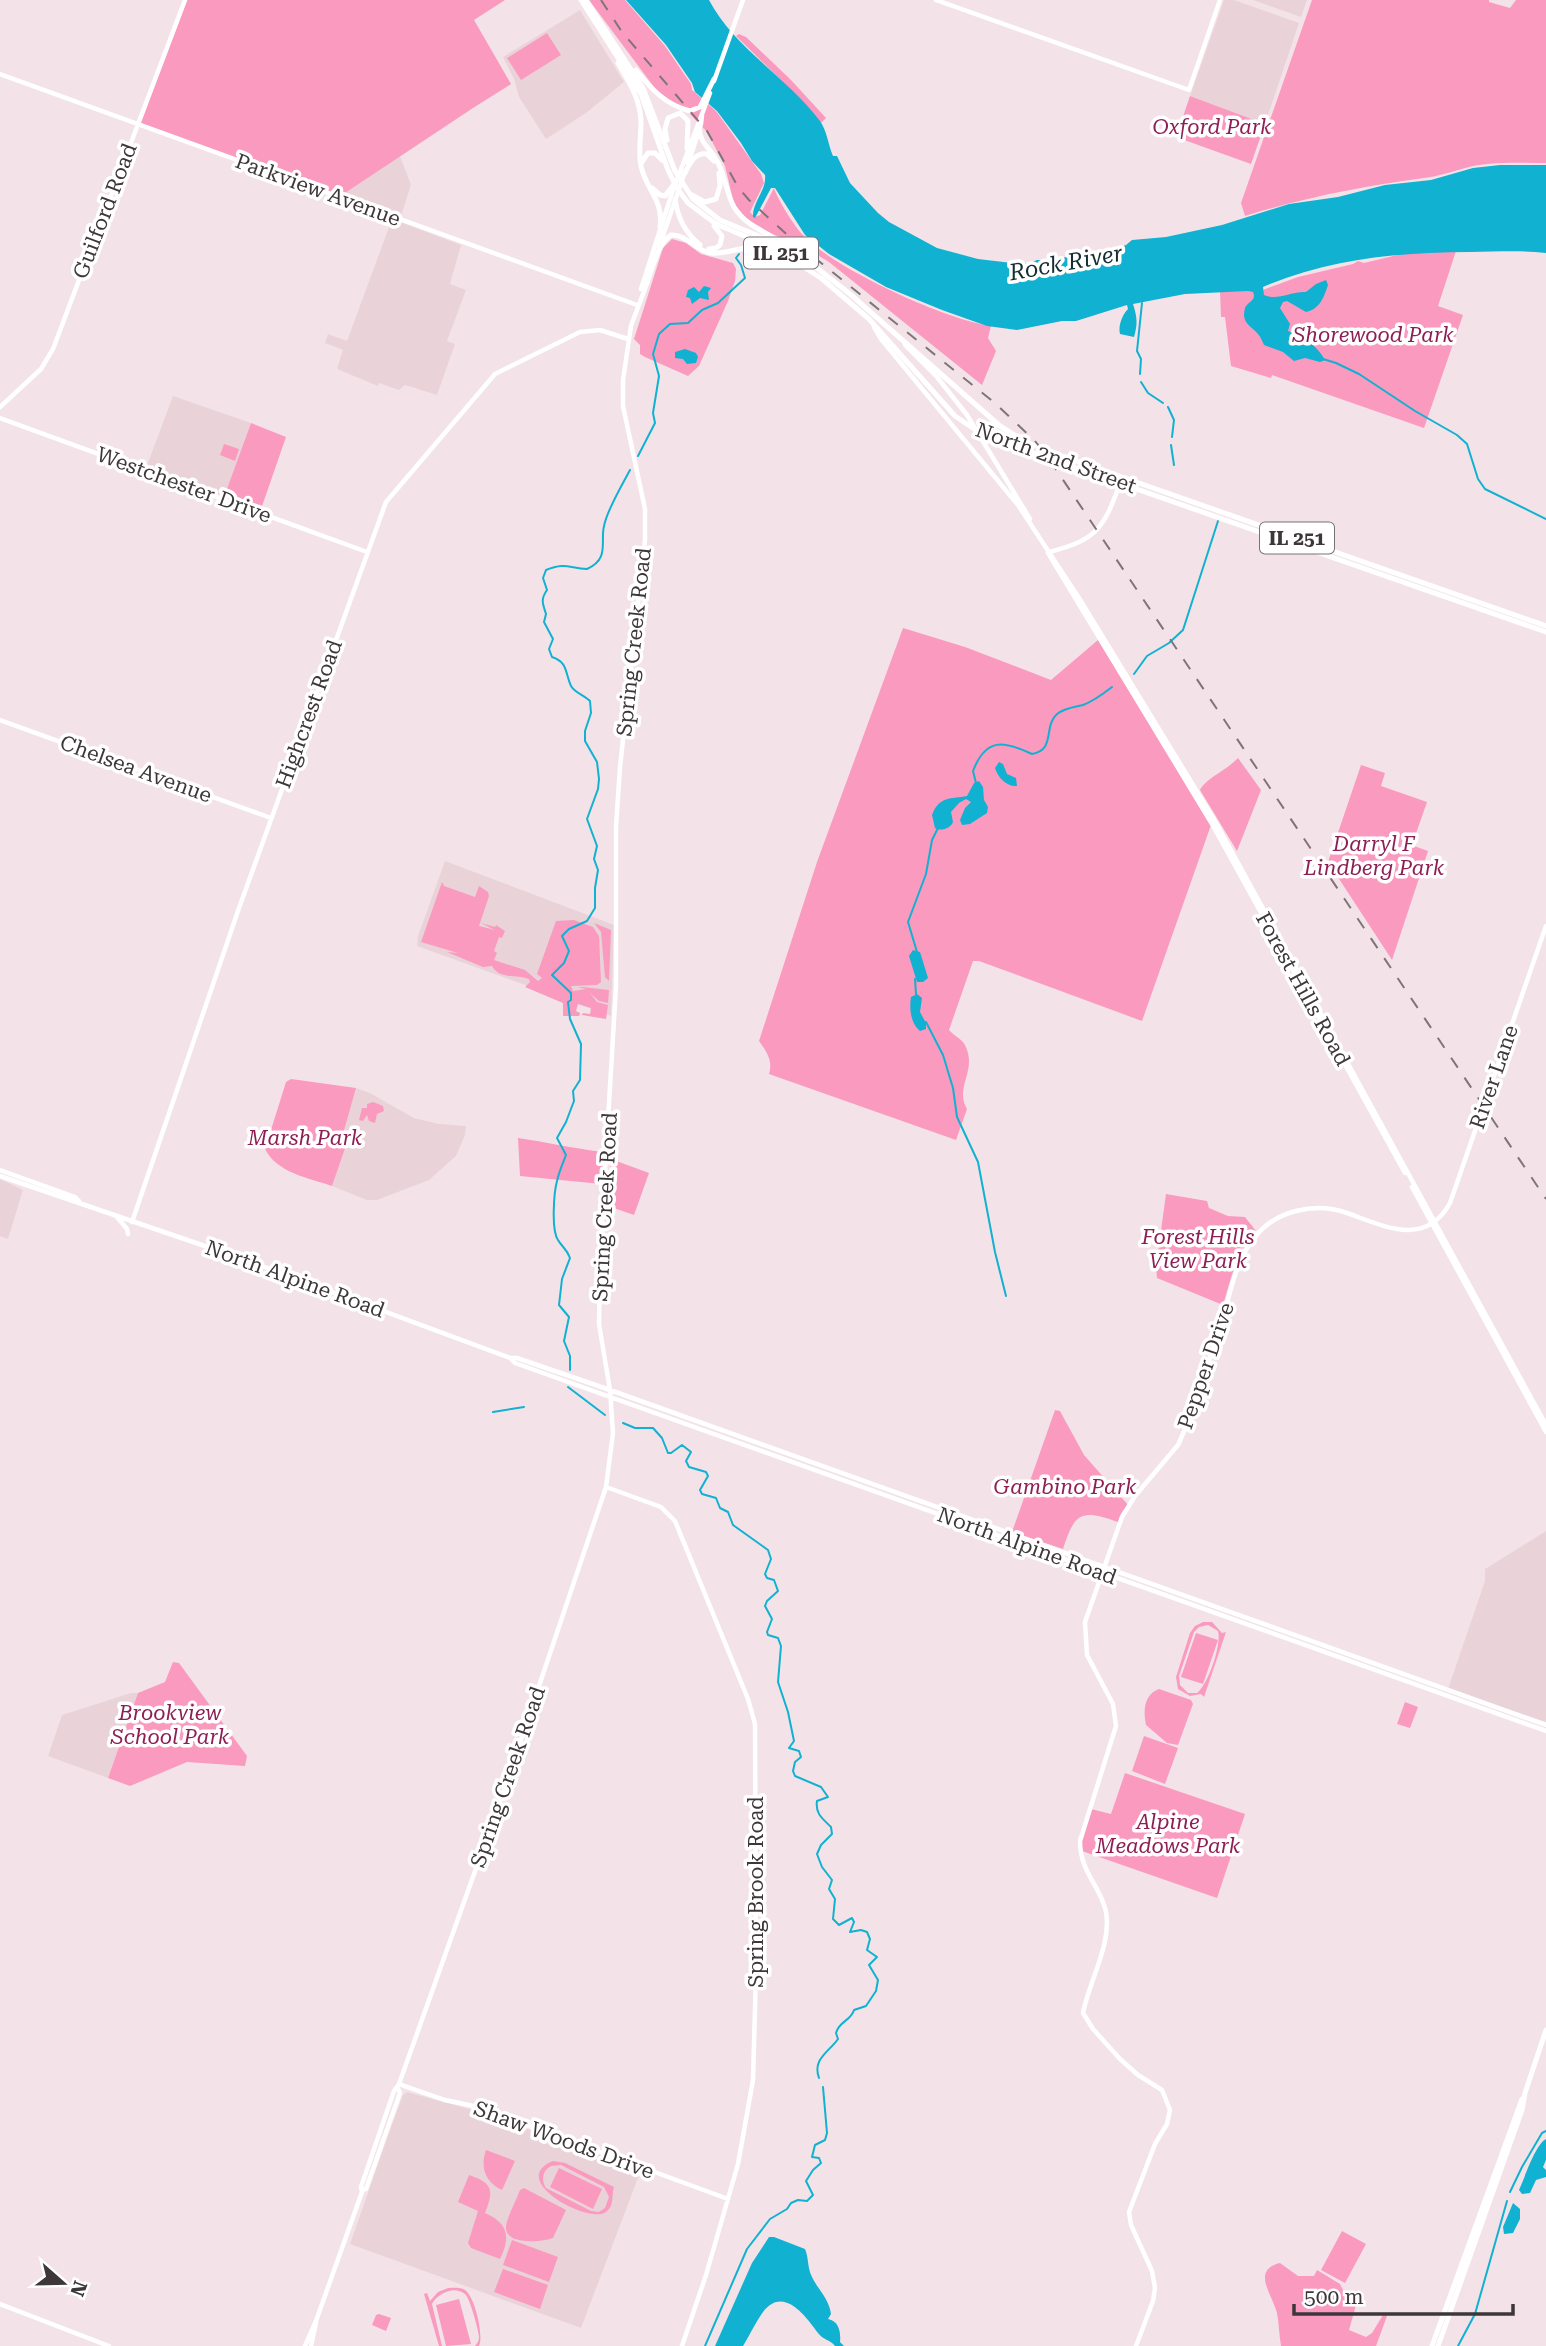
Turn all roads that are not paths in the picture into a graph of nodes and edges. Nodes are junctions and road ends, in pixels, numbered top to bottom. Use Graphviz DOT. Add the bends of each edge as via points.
graph roads {
  1 [pos="185,0"];
  2 [pos="583,0"];
  3 [pos="743,0"];
  4 [pos="936,0"];
  5 [pos="1220,0"];
  6 [pos="619,49"];
  7 [pos="0,74"];
  8 [pos="714,79"];
  9 [pos="702,115"];
  10 [pos="138,125"];
  11 [pos="699,129"];
  12 [pos="687,149"];
  13 [pos="671,160"];
  14 [pos="667,168"];
  15 [pos="685,173"];
  16 [pos="676,181"];
  17 [pos="688,192"];
  18 [pos="675,199"];
  19 [pos="687,201"];
  20 [pos="660,227"];
  21 [pos="808,261"];
  22 [pos="821,278"];
  23 [pos="648,279"];
  24 [pos="640,297"];
  25 [pos="637,305"];
  26 [pos="871,317"];
  27 [pos="628,339"];
  28 [pos="0,407"];
  29 [pos="0,418"];
  30 [pos="1121,479"];
  31 [pos="1039,538"];
  32 [pos="367,552"];
  33 [pos="1048,552"];
  34 [pos="1546,626"];
  35 [pos="1546,632"];
  36 [pos="0,720"];
  37 [pos="271,818"];
  38 [pos="1546,926"];
  39 [pos="0,1170"];
  40 [pos="0,1176"];
  41 [pos="80,1202"];
  42 [pos="114,1214"];
  43 [pos="1433,1221"];
  44 [pos="132,1222"];
  45 [pos="128,1234"];
  46 [pos="510,1358"];
  47 [pos="597,1391"];
  48 [pos="610,1393"];
  49 [pos="611,1406"];
  50 [pos="1546,1425"];
  51 [pos="1546,1432"];
  52 [pos="606,1488"];
  53 [pos="1102,1570"];
  54 [pos="1546,1725"];
  55 [pos="1546,1731"];
  56 [pos="1546,2030"];
  57 [pos="398,2086"];
  58 [pos="1525,2093"];
  59 [pos="728,2199"];
  60 [pos="0,2306"];
  61 [pos="316,2321"];
  62 [pos="109,2346"];
  63 [pos="305,2346"];
  64 [pos="311,2346"];
  65 [pos="682,2346"];
  66 [pos="1136,2346"];
  67 [pos="1432,2346"];
  68 [pos="1438,2346"];
  1 -- 10 [label="street, Guilford Road"];
  2 -- 6 [label="main road, North 2nd Street / IL 251"];
  2 -- 14 [label="main road, North 2nd Street / IL 251" via="641,94"];
  2 -- 20 [label="main road" via="635,94 641,121 641,167 660,206"];
  3 -- 8 [label="street, Spring Creek Road"];
  4 -- 5 [label="street" via="1189,90"];
  6 -- 8 [label="main road" via="674,106 695,110"];
  6 -- 13 [label="main road, North 2nd Street / IL 251" via="648,98"];
  7 -- 10 [label="street, Parkview Avenue"];
  8 -- 9 [label="street, Spring Creek Road"];
  9 -- 11 [label="street, Spring Creek Road"];
  9 -- 12 [label="street, Spring Creek Road"];
  10 -- 25 [label="street, Parkview Avenue"];
  10 -- 28 [label="street, Guilford Road" via="53,349 41,369"];
  11 -- 15 [label="street, Spring Creek Road"];
  11 -- 21 [label="main road" via="720,166 737,212"];
  12 -- 13 [label="main road" via="688,121 684,115 674,114 665,129"];
  12 -- 16 [label="street, Spring Creek Road"];
  13 -- 17 [label="main road, North 2nd Street / IL 251"];
  14 -- 16 [label="main road" via="660,156 652,153 642,162 660,195 669,193"];
  14 -- 19 [label="main road, North 2nd Street / IL 251"];
  15 -- 17 [label="main road" via="703,153 715,161 720,175 719,191 712,201"];
  15 -- 18 [label="street, Spring Creek Road"];
  16 -- 20 [label="street, Spring Creek Road"];
  17 -- 21 [label="main road, North 2nd Street / IL 251" via="720,220"];
  18 -- 19 [label="main road" via="686,230 705,248 716,248 722,241 719,230"];
  18 -- 23 [label="street, Spring Creek Road"];
  19 -- 22 [label="main road, North 2nd Street / IL 251" via="716,224 775,249"];
  20 -- 24 [label="street, Spring Creek Road"];
  21 -- 26 [label="main road, North 2nd Street / IL 251"];
  22 -- 23 [label="main road" via="760,248 707,252 671,235"];
  22 -- 26 [label="main road, North 2nd Street / IL 251"];
  23 -- 24 [label="street, Spring Creek Road"];
  24 -- 25 [label="street, Spring Creek Road"];
  25 -- 27 [label="street, Spring Creek Road"];
  26 -- 30 [label="main road, North 2nd Street / IL 251" via="1015,436"];
  26 -- 30 [label="main road, North 2nd Street / IL 251" via="936,396 966,424 986,436"];
  26 -- 31 [label="street, Forest Hills Road" via="881,339 1018,505"];
  26 -- 31 [label="street, Forest Hills Road" via="937,377 967,415"];
  27 -- 32 [label="street, Highcrest Road" via="600,330 580,332 495,374 386,502"];
  27 -- 48 [label="street, Spring Creek Road" via="623,406 645,509 646,540 616,827 616,986 599,1324"];
  29 -- 32 [label="street, Westchester Drive"];
  30 -- 33 [label="street" via="1101,526 1076,545"];
  30 -- 34 [label="main road, North 2nd Street / IL 251"];
  30 -- 35 [label="main road, North 2nd Street / IL 251"];
  31 -- 33 [label="street, Forest Hills Road"];
  32 -- 37 [label="street, Highcrest Road"];
  33 -- 43 [label="street, Forest Hills Road" via="1240,871"];
  36 -- 37 [label="street, Chelsea Avenue"];
  37 -- 44 [label="street, Highcrest Road"];
  38 -- 43 [label="street, River Lane" via="1450,1203"];
  39 -- 41 [label="street, North Alpine Road"];
  40 -- 41 [label="street, North Alpine Road"];
  41 -- 42 [label="street, North Alpine Road"];
  42 -- 44 [label="street, North Alpine Road"];
  42 -- 45 [label="street"];
  43 -- 50 [label="street, Forest Hills Road"];
  43 -- 51 [label="street, Forest Hills Road"];
  43 -- 53 [label="street, Pepper Drive" via="1400,1231 1345,1213 1298,1210 1267,1225 1255,1237 1240,1265 1178,1445 1122,1517"];
  44 -- 46 [label="street, North Alpine Road"];
  46 -- 47 [label="street, North Alpine Road"];
  46 -- 48 [label="street, North Alpine Road"];
  47 -- 48 [label="street, North Alpine Road"];
  47 -- 49 [label="street"];
  48 -- 49 [label="street, Spring Creek Road"];
  48 -- 53 [label="street, North Alpine Road"];
  49 -- 52 [label="street, Spring Creek Road"];
  52 -- 57 [label="street, Spring Creek Road"];
  52 -- 59 [label="street, Spring Brook Road" via="661,1507 675,1521 755,1724 753,2080"];
  53 -- 54 [label="street, North Alpine Road"];
  53 -- 55 [label="street, North Alpine Road"];
  53 -- 66 [label="street, Pepper Drive" via="1085,1622 1087,1655 1113,1704 1116,1726 1080,1841 1081,1859 1106,1911 1104,1944 1083,2013 1120,2059 1162,2090 1170,2110 1129,2212 1155,2288"];
  56 -- 58 [label="main road"];
  57 -- 59 [label="street, Shaw Woods Drive" via="478,2107"];
  57 -- 61 [label="street, Spring Creek Road" via="400,2093"];
  58 -- 67 [label="main road"];
  58 -- 68 [label="main road"];
  59 -- 65 [label="street, Spring Brook Road"];
  60 -- 62 [label="street"];
  61 -- 63 [label="street, Spring Creek Road"];
  61 -- 64 [label="street, Spring Creek Road"];
}
